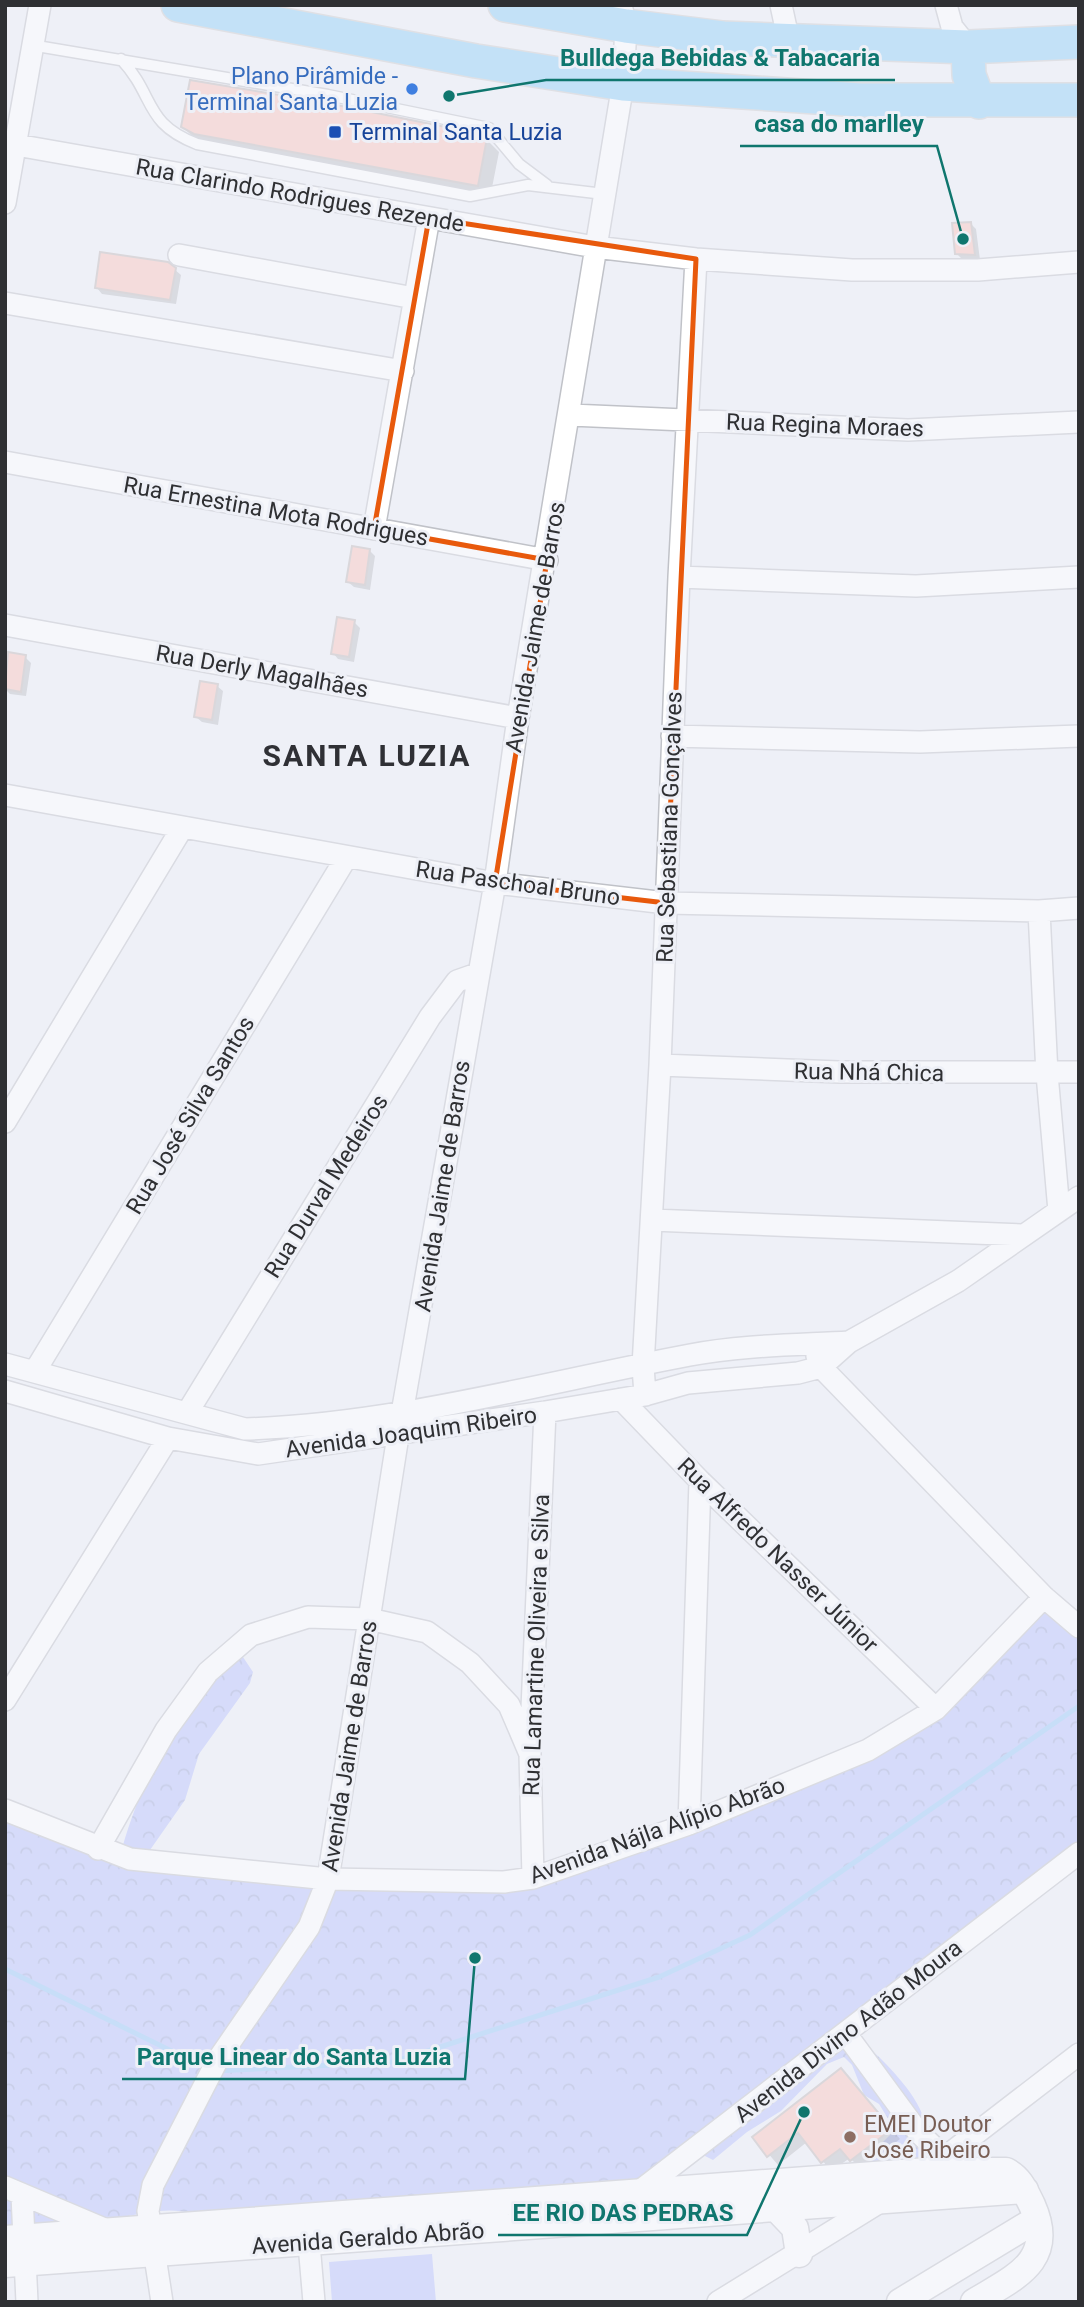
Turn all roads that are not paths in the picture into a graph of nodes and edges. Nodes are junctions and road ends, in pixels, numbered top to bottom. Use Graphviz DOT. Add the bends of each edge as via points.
graph roads {
  1 [pos="40,5"];
  2 [pos="178,5"];
  3 [pos="505,5"];
  4 [pos="781,5"];
  5 [pos="946,5"];
  6 [pos="623,16"];
  7 [pos="789,42"];
  8 [pos="1079,42"];
  9 [pos="31,45"];
  10 [pos="968,47"];
  11 [pos="121,60"];
  12 [pos="624,83"];
  13 [pos="1079,100"];
  14 [pos="979,102"];
  15 [pos="10,144"];
  16 [pos="547,185"];
  17 [pos="604,194"];
  18 [pos="5,203"];
  19 [pos="429,218"];
  20 [pos="595,247"];
  21 [pos="179,255"];
  22 [pos="696,259"];
  23 [pos="1079,262"];
  24 [pos="414,298"];
  25 [pos="5,303"];
  26 [pos="403,371"];
  27 [pos="571,415"];
  28 [pos="688,421"];
  29 [pos="1079,422"];
  30 [pos="5,463"];
  31 [pos="374,529"];
  32 [pos="547,560"];
  33 [pos="679,577"];
  34 [pos="1079,577"];
  35 [pos="5,625"];
  36 [pos="518,718"];
  37 [pos="672,736"];
  38 [pos="1079,736"];
  39 [pos="9,802"];
  40 [pos="182,828"];
  41 [pos="346,858"];
  42 [pos="495,883"];
  43 [pos="666,902"];
  44 [pos="1079,908"];
  45 [pos="1039,911"];
  46 [pos="477,974"];
  47 [pos="660,1065"];
  48 [pos="1079,1072"];
  49 [pos="1047,1074"];
  50 [pos="5,1122"];
  51 [pos="1079,1197"];
  52 [pos="1059,1210"];
  53 [pos="652,1220"];
  54 [pos="1023,1234"];
  55 [pos="849,1342"];
  56 [pos="812,1344"];
  57 [pos="5,1364"];
  58 [pos="643,1366"];
  59 [pos="821,1367"];
  60 [pos="34,1371"];
  61 [pos="645,1395"];
  62 [pos="9,1398"];
  63 [pos="621,1399"];
  64 [pos="404,1410"];
  65 [pos="545,1412"];
  66 [pos="187,1413"];
  67 [pos="398,1436"];
  68 [pos="168,1438"];
  69 [pos="700,1481"];
  70 [pos="1044,1597"];
  71 [pos="369,1619"];
  72 [pos="1079,1627"];
  73 [pos="5,1700"];
  74 [pos="936,1709"];
  75 [pos="530,1754"];
  76 [pos="5,1810"];
  77 [pos="689,1824"];
  78 [pos="98,1849"];
  79 [pos="1079,1853"];
  80 [pos="533,1878"];
  81 [pos="328,1879"];
  82 [pos="846,2034"];
  83 [pos="1079,2054"];
  84 [pos="936,2164"];
  85 [pos="13,2190"];
  86 [pos="1025,2190"];
  87 [pos="884,2200"];
  88 [pos="635,2205"];
  89 [pos="775,2207"];
  90 [pos="1037,2219"];
  91 [pos="110,2232"];
  92 [pos="155,2241"];
  93 [pos="309,2244"];
  94 [pos="14,2251"];
  95 [pos="799,2254"];
  96 [pos="27,2302"];
  97 [pos="162,2302"];
  98 [pos="314,2302"];
  99 [pos="718,2302"];
  100 [pos="900,2302"];
  101 [pos="974,2302"];
  1 -- 9 [label="street"];
  2 -- 12 [label="main road" via="476,61"];
  3 -- 6 [label="main road"];
  4 -- 7 [label="street"];
  5 -- 10 [label="street" via="952,27"];
  6 -- 7 [label="main road"];
  6 -- 12 [label="street, Avenida Jaime de Barros"];
  7 -- 10 [label="main road"];
  8 -- 10 [label="main road"];
  9 -- 11 [label="lane"];
  9 -- 15 [label="street"];
  10 -- 14 [label="main road" via="969,75"];
  11 -- 16 [label="lane" via="489,128 519,164"];
  11 -- 16 [label="lane" via="137,76 167,130 197,144 470,196"];
  12 -- 14 [label="main road" via="860,100"];
  12 -- 17 [label="street, Avenida Jaime de Barros"];
  13 -- 14 [label="main road"];
  15 -- 18 [label="street"];
  15 -- 19 [label="street, Rua Clarindo Rodrigues Rezende"];
  16 -- 17 [label="lane"];
  17 -- 20 [label="street, Avenida Jaime de Barros"];
  19 -- 20 [label="street, Rua Clarindo Rodrigues Rezende"];
  19 -- 24 [label="street"];
  20 -- 22 [label="street, Rua Clarindo Rodrigues Rezende"];
  20 -- 27 [label="street, Avenida Jaime de Barros"];
  21 -- 24 [label="street"];
  22 -- 23 [label="street, Rua Clarindo Rodrigues Rezende" via="852,270 978,270"];
  22 -- 28 [label="street, Rua Sebastiana Gonçalves"];
  24 -- 26 [label="street"];
  25 -- 26 [label="street"];
  26 -- 31 [label="street"];
  27 -- 28 [label="street, Rua Regina Moraes"];
  27 -- 32 [label="street, Avenida Jaime de Barros"];
  28 -- 29 [label="street, Rua Regina Moraes" via="908,430"];
  28 -- 33 [label="street, Rua Sebastiana Gonçalves"];
  30 -- 31 [label="street, Rua Ernestina Mota Rodrigues"];
  31 -- 32 [label="street, Rua Ernestina Mota Rodrigues"];
  32 -- 36 [label="street, Avenida Jaime de Barros"];
  33 -- 34 [label="street" via="916,586"];
  33 -- 37 [label="street, Rua Sebastiana Gonçalves"];
  35 -- 36 [label="street, Rua Derly Magalhães"];
  36 -- 42 [label="street, Avenida Jaime de Barros"];
  37 -- 38 [label="street" via="920,742"];
  37 -- 43 [label="street, Rua Sebastiana Gonçalves"];
  39 -- 40 [label="street, Rua Paschoal Bruno"];
  40 -- 41 [label="street, Rua Paschoal Bruno"];
  40 -- 50 [label="street"];
  41 -- 42 [label="street, Rua Paschoal Bruno"];
  41 -- 60 [label="street, Rua José Silva Santos"];
  42 -- 43 [label="street, Rua Paschoal Bruno"];
  42 -- 46 [label="street, Avenida Jaime de Barros"];
  43 -- 45 [label="street, Rua Paschoal Bruno"];
  43 -- 47 [label="street, Rua Sebastiana Gonçalves"];
  44 -- 45 [label="street, Rua Paschoal Bruno"];
  45 -- 49 [label="street"];
  46 -- 64 [label="street, Avenida Jaime de Barros"];
  46 -- 66 [label="street, Rua Durval Medeiros" via="457,981 430,1017"];
  47 -- 49 [label="street, Rua Nhá Chica"];
  47 -- 53 [label="street, Rua Sebastiana Gonçalves"];
  48 -- 49 [label="street, Rua Nhá Chica"];
  49 -- 52 [label="street"];
  51 -- 52 [label="street"];
  52 -- 54 [label="street"];
  53 -- 54 [label="street"];
  53 -- 58 [label="street, Rua Sebastiana Gonçalves"];
  54 -- 55 [label="street" via="958,1281"];
  55 -- 56 [label="street, Avenida Joaquim Ribeiro"];
  55 -- 59 [label="street"];
  56 -- 58 [label="street, Avenida Joaquim Ribeiro" via="692,1354"];
  56 -- 59 [label="street"];
  57 -- 60 [label="street, Avenida Joaquim Ribeiro"];
  58 -- 61 [label="street, Rua Sebastiana Gonçalves"];
  58 -- 64 [label="street, Avenida Joaquim Ribeiro"];
  59 -- 61 [label="street, Avenida Joaquim Ribeiro" via="739,1380 688,1382"];
  59 -- 70 [label="street"];
  60 -- 66 [label="street, Avenida Joaquim Ribeiro"];
  61 -- 63 [label="street, Avenida Joaquim Ribeiro"];
  62 -- 68 [label="street, Avenida Joaquim Ribeiro"];
  63 -- 65 [label="street, Avenida Joaquim Ribeiro"];
  63 -- 69 [label="street, Rua Alfredo Nasser Júnior"];
  64 -- 66 [label="street, Avenida Joaquim Ribeiro" via="245,1429"];
  64 -- 67 [label="street, Avenida Jaime de Barros"];
  65 -- 67 [label="street, Avenida Joaquim Ribeiro"];
  65 -- 75 [label="street, Rua Lamartine Oliveira e Silva"];
  67 -- 68 [label="street, Avenida Joaquim Ribeiro" via="258,1454"];
  67 -- 71 [label="street, Avenida Jaime de Barros"];
  68 -- 73 [label="street"];
  69 -- 74 [label="street, Rua Alfredo Nasser Júnior"];
  69 -- 77 [label="street"];
  70 -- 72 [label="street"];
  70 -- 74 [label="street, Avenida Nájla Alípio Abrão"];
  71 -- 75 [label="street" via="427,1632 470,1663 509,1705"];
  71 -- 78 [label="street" via="307,1617 251,1635 201,1681 166,1730"];
  71 -- 81 [label="street, Avenida Jaime de Barros"];
  74 -- 77 [label="street, Avenida Nájla Alípio Abrão" via="868,1750"];
  75 -- 80 [label="street, Rua Lamartine Oliveira e Silva"];
  76 -- 78 [label="street, Avenida Nájla Alípio Abrão"];
  77 -- 80 [label="street, Avenida Nájla Alípio Abrão"];
  78 -- 81 [label="street, Avenida Nájla Alípio Abrão" via="130,1860"];
  79 -- 82 [label="street, Avenida Divino Adão Moura"];
  80 -- 81 [label="street, Avenida Nájla Alípio Abrão" via="504,1882"];
  81 -- 92 [label="street, Avenida Jaime de Barros" via="309,1927 217,2061 153,2185 148,2211"];
  82 -- 84 [label="street"];
  82 -- 88 [label="street, Avenida Divino Adão Moura"];
  83 -- 84 [label="street"];
  84 -- 86 [label="street, Avenida Geraldo Abrão" via="1001,2171 1014,2175"];
  84 -- 87 [label="street"];
  84 -- 88 [label="street, Avenida Geraldo Abrão"];
  85 -- 91 [label="street"];
  85 -- 94 [label="street"];
  86 -- 87 [label="street, Avenida Geraldo Abrão"];
  86 -- 90 [label="street"];
  87 -- 89 [label="street, Avenida Geraldo Abrão"];
  87 -- 95 [label="street"];
  88 -- 89 [label="street, Avenida Geraldo Abrão"];
  88 -- 92 [label="street, Avenida Geraldo Abrão"];
  88 -- 93 [label="street, Avenida Geraldo Abrão"];
  89 -- 95 [label="street" via="795,2228"];
  90 -- 100 [label="street"];
  90 -- 101 [label="street" via="1039,2245 1030,2266"];
  91 -- 92 [label="street, Avenida Geraldo Abrão"];
  91 -- 94 [label="street, Avenida Geraldo Abrão"];
  92 -- 93 [label="street, Avenida Geraldo Abrão"];
  92 -- 94 [label="street, Avenida Geraldo Abrão"];
  92 -- 97 [label="street, Avenida Jaime de Barros"];
  93 -- 98 [label="street"];
  94 -- 96 [label="street"];
  95 -- 99 [label="street"];
}
